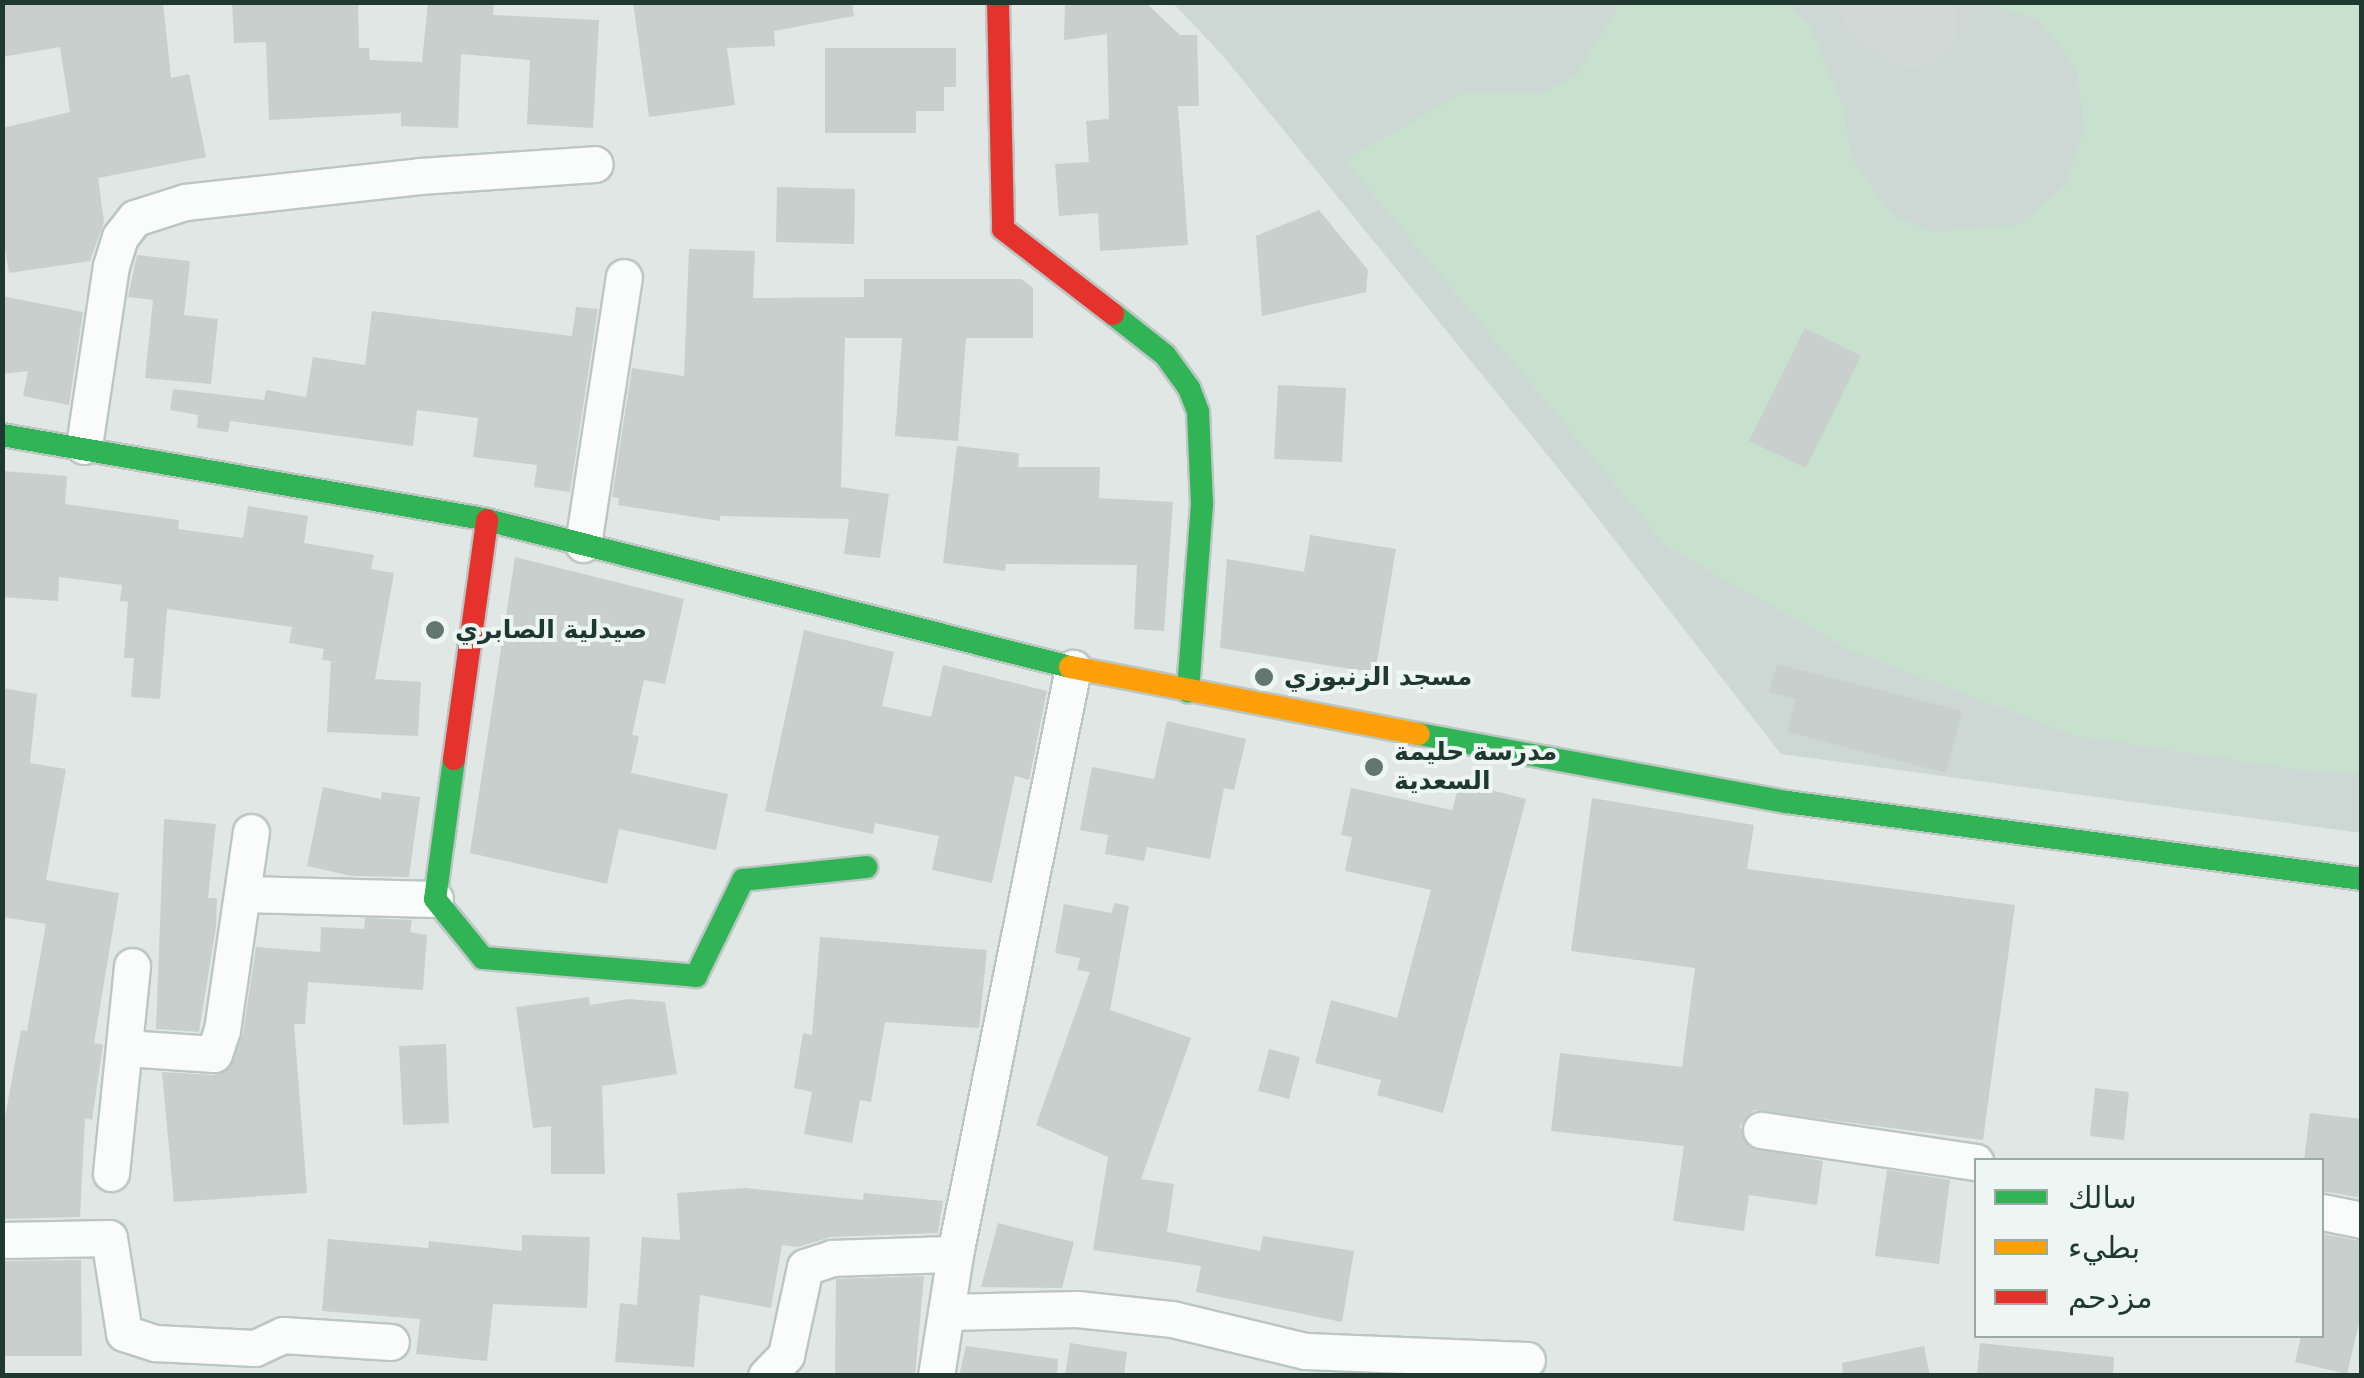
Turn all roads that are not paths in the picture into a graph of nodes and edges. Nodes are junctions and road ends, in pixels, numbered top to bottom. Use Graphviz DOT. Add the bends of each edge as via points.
graph roads {
  1 [pos="998,2"];
  2 [pos="595,164"];
  3 [pos="624,277"];
  4 [pos="2,435"];
  5 [pos="84,446"];
  6 [pos="486,520"];
  7 [pos="582,544"];
  8 [pos="1073,668"];
  9 [pos="1188,691"];
  10 [pos="251,832"];
  11 [pos="866,867"];
  12 [pos="2361,880"];
  13 [pos="243,894"];
  14 [pos="435,899"];
  15 [pos="132,966"];
  16 [pos="126,1048"];
  17 [pos="1760,1130"];
  18 [pos="1974,1162"];
  19 [pos="111,1173"];
  20 [pos="2324,1212"];
  21 [pos="2362,1220"];
  22 [pos="2,1240"];
  23 [pos="954,1254"];
  24 [pos="946,1312"];
  25 [pos="392,1342"];
  26 [pos="1526,1360"];
  27 [pos="1303,1363"];
  28 [pos="766,1376"];
  29 [pos="936,1376"];
  1 -- 9 [label="main road" via="1003,228 1166,355 1198,412 1202,504"];
  2 -- 5 [label="street" via="185,202 135,218 111,266"];
  3 -- 7 [label="street"];
  4 -- 5 [label="main road"];
  5 -- 6 [label="main road"];
  6 -- 7 [label="main road"];
  6 -- 14 [label="main road"];
  7 -- 8 [label="main road"];
  8 -- 9 [label="main road"];
  8 -- 23 [label="street"];
  9 -- 12 [label="main road" via="1788,802"];
  10 -- 13 [label="street"];
  11 -- 14 [label="main road" via="743,880 696,976 483,958"];
  13 -- 14 [label="street"];
  13 -- 16 [label="street" via="214,1054"];
  15 -- 16 [label="street"];
  16 -- 19 [label="street"];
  17 -- 18 [label="street"];
  20 -- 21 [label="street"];
  22 -- 25 [label="street" via="110,1238 124,1333 155,1344 255,1348 283,1335"];
  23 -- 24 [label="street"];
  23 -- 28 [label="street" via="832,1258 805,1267 786,1355"];
  24 -- 27 [label="street" via="1077,1310 1172,1319"];
  24 -- 29 [label="street"];
  26 -- 27 [label="street"];
}
